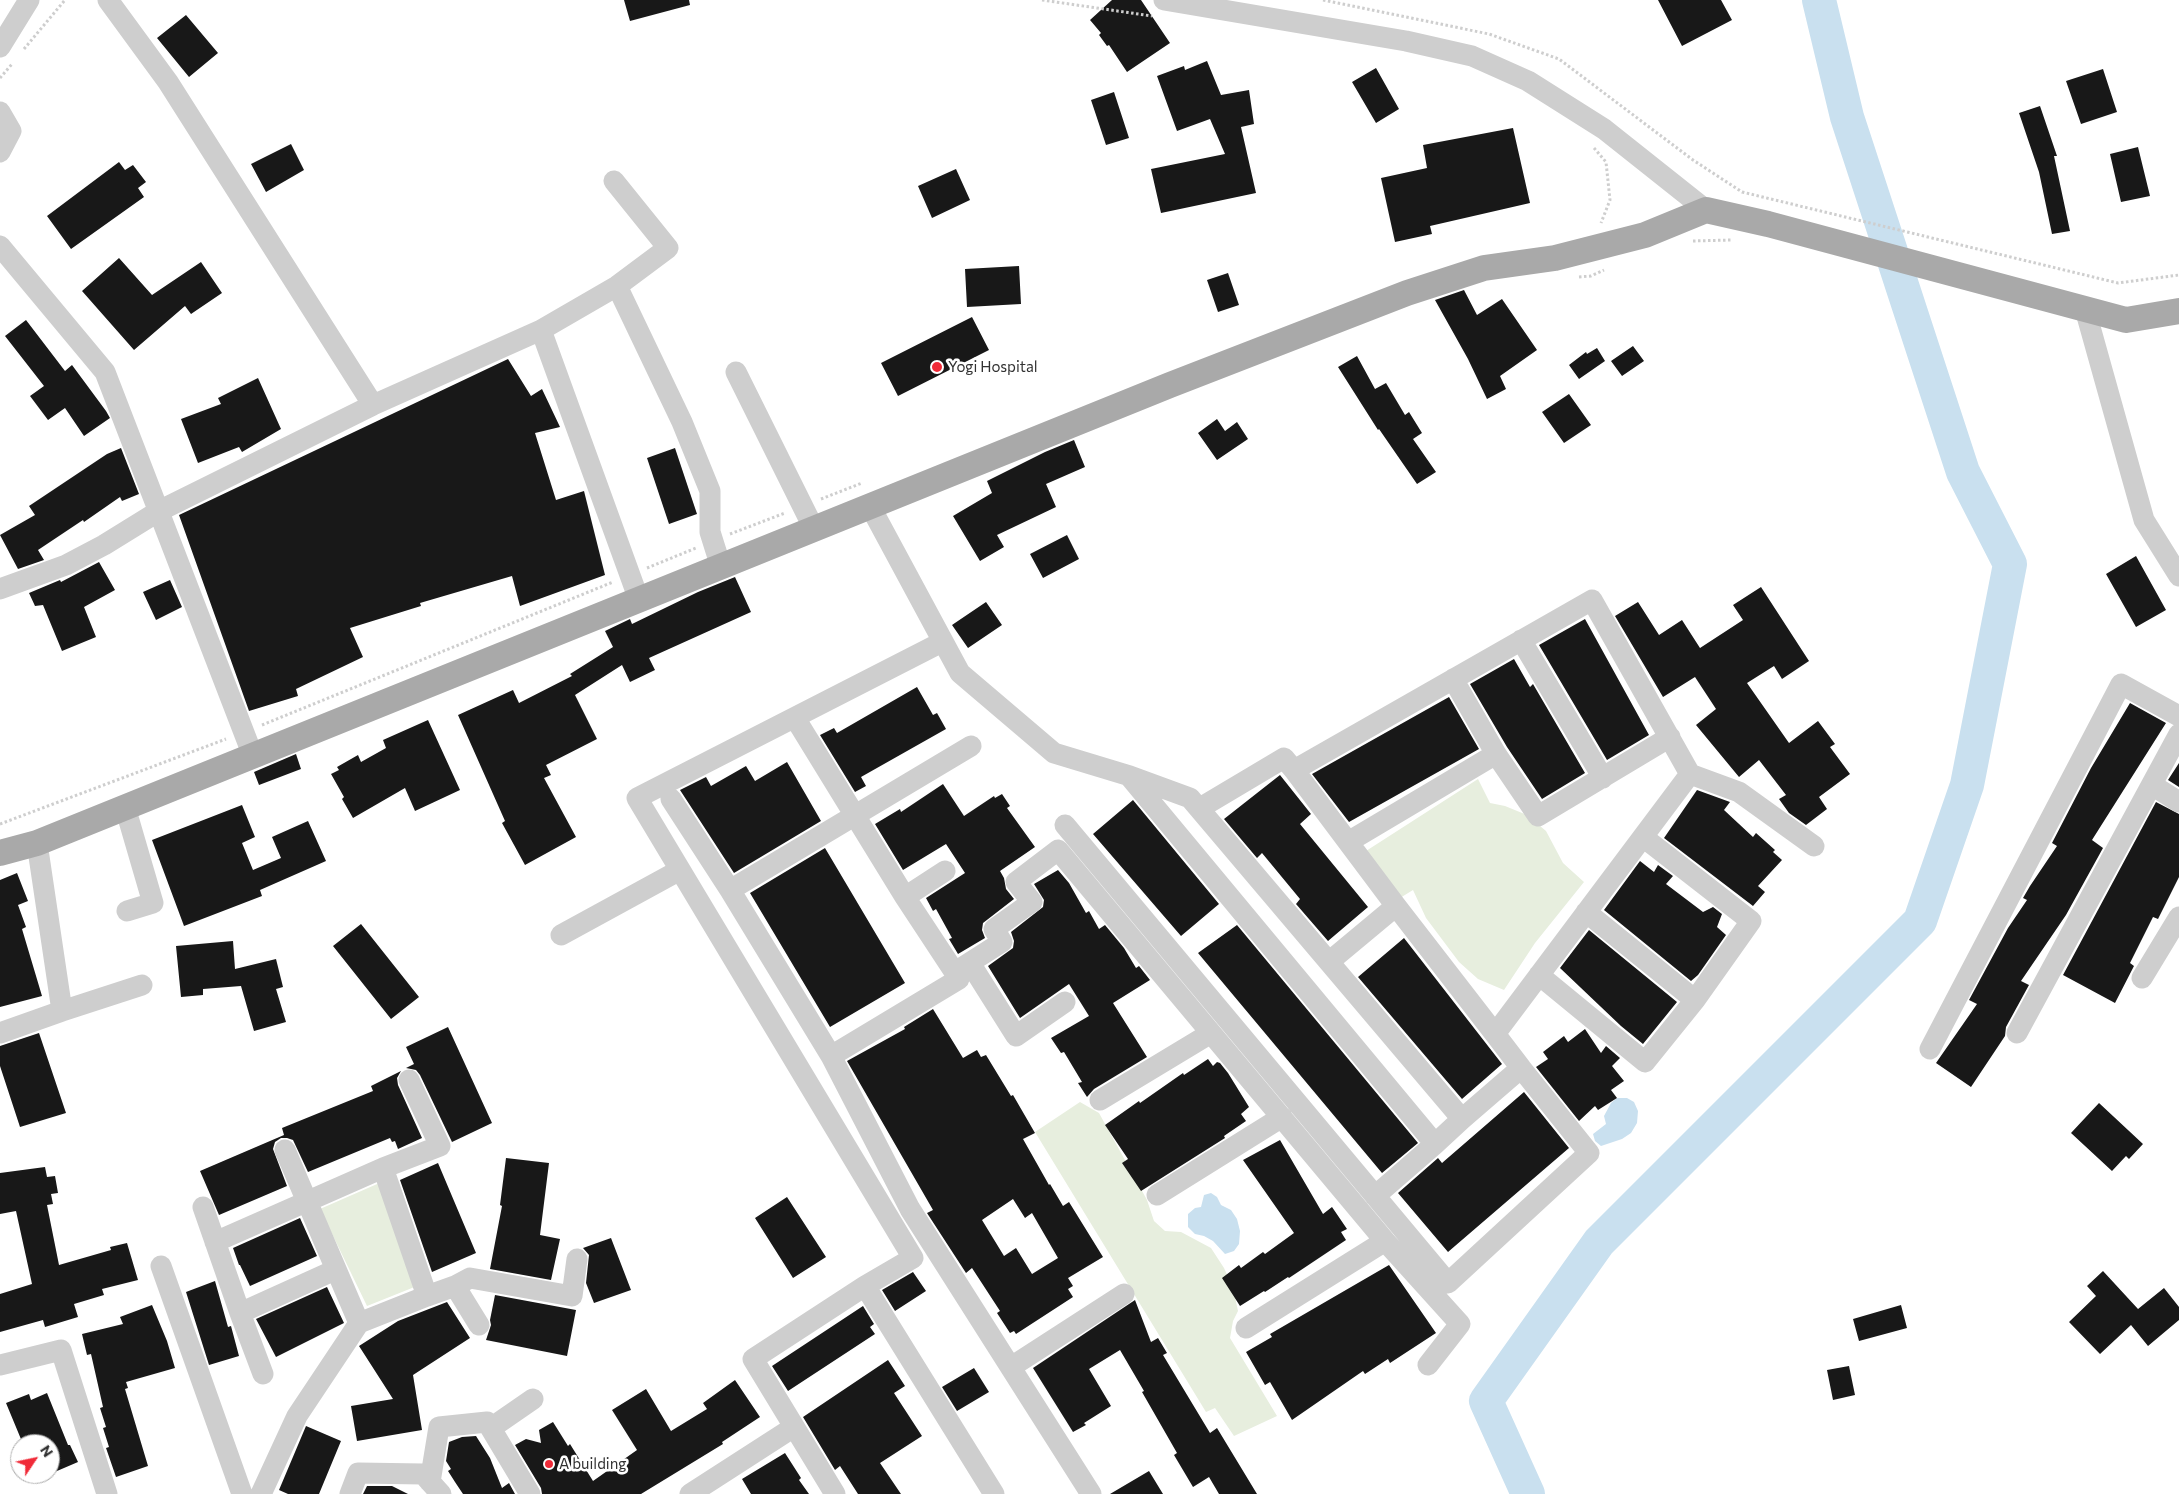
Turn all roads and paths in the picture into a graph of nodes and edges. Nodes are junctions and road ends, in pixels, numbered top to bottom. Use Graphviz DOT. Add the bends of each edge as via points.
graph roads {
  1 [pos="30,0"];
  2 [pos="65,0"];
  3 [pos="108,0"];
  4 [pos="1042,0"];
  5 [pos="1324,0"];
  6 [pos="1159,8"];
  7 [pos="0,47"];
  8 [pos="0,78"];
  9 [pos="0,112"];
  10 [pos="1587,141"];
  11 [pos="0,152"];
  12 [pos="614,181"];
  13 [pos="1706,210"];
  14 [pos="1598,228"];
  15 [pos="1733,240"];
  16 [pos="1687,243"];
  17 [pos="0,246"];
  18 [pos="1608,268"];
  19 [pos="2179,275"];
  20 [pos="1575,277"];
  21 [pos="617,286"];
  22 [pos="2085,309"];
  23 [pos="2179,311"];
  24 [pos="541,330"];
  25 [pos="736,372"];
  26 [pos="372,405"];
  27 [pos="868,481"];
  28 [pos="814,502"];
  29 [pos="870,506"];
  30 [pos="159,511"];
  31 [pos="787,512"];
  32 [pos="814,529"];
  33 [pos="724,537"];
  34 [pos="705,544"];
  35 [pos="721,566"];
  36 [pos="641,571"];
  37 [pos="2179,576"];
  38 [pos="622,578"];
  39 [pos="0,589"];
  40 [pos="639,600"];
  41 [pos="1521,640"];
  42 [pos="942,642"];
  43 [pos="1453,679"];
  44 [pos="2179,716"];
  45 [pos="795,718"];
  46 [pos="256,727"];
  47 [pos="2179,734"];
  48 [pos="1670,737"];
  49 [pos="228,738"];
  50 [pos="971,746"];
  51 [pos="1496,754"];
  52 [pos="253,756"];
  53 [pos="1294,770"];
  54 [pos="1690,774"];
  55 [pos="1130,776"];
  56 [pos="1603,778"];
  57 [pos="2152,785"];
  58 [pos="672,799"];
  59 [pos="2179,802"];
  60 [pos="125,807"];
  61 [pos="1200,808"];
  62 [pos="855,816"];
  63 [pos="0,824"];
  64 [pos="1065,825"];
  65 [pos="1643,837"];
  66 [pos="1348,842"];
  67 [pos="37,843"];
  68 [pos="1814,846"];
  69 [pos="0,853"];
  70 [pos="680,870"];
  71 [pos="945,871"];
  72 [pos="730,890"];
  73 [pos="906,897"];
  74 [pos="1396,906"];
  75 [pos="127,911"];
  76 [pos="1586,912"];
  77 [pos="2179,917"];
  78 [pos="561,935"];
  79 [pos="1330,961"];
  80 [pos="963,967"];
  81 [pos="1539,976"];
  82 [pos="2142,978"];
  83 [pos="142,985"];
  84 [pos="1695,1000"];
  85 [pos="1065,1002"];
  86 [pos="62,1011"];
  87 [pos="0,1033"];
  88 [pos="1211,1033"];
  89 [pos="2017,1033"];
  90 [pos="1494,1034"];
  91 [pos="1930,1049"];
  92 [pos="831,1056"];
  93 [pos="1521,1068"];
  94 [pos="409,1080"];
  95 [pos="1100,1100"];
  96 [pos="1282,1117"];
  97 [pos="1462,1119"];
  98 [pos="1436,1144"];
  99 [pos="285,1150"];
  100 [pos="383,1168"];
  101 [pos="1157,1195"];
  102 [pos="1375,1196"];
  103 [pos="306,1200"];
  104 [pos="203,1207"];
  105 [pos="1385,1241"];
  106 [pos="215,1242"];
  107 [pos="577,1259"];
  108 [pos="161,1266"];
  109 [pos="335,1270"];
  110 [pos="454,1286"];
  111 [pos="865,1286"];
  112 [pos="1124,1294"];
  113 [pos="427,1296"];
  114 [pos="240,1313"];
  115 [pos="359,1323"];
  116 [pos="478,1325"];
  117 [pos="1246,1328"];
  118 [pos="0,1365"];
  119 [pos="1428,1365"];
  120 [pos="1010,1368"];
  121 [pos="263,1374"];
  122 [pos="533,1399"];
  123 [pos="794,1427"];
  124 [pos="491,1428"];
  125 [pos="435,1488"];
  126 [pos="107,1494"];
  127 [pos="242,1494"];
  128 [pos="261,1494"];
  129 [pos="350,1494"];
  130 [pos="530,1494"];
  131 [pos="690,1494"];
  132 [pos="835,1494"];
  133 [pos="994,1494"];
  134 [pos="1091,1494"];
  1 -- 7 [label="street"];
  2 -- 8 [label="path"];
  3 -- 26 [label="street" via="168,82"];
  4 -- 6 [label="path"];
  5 -- 19 [label="path" via="1489,34 1559,59 1693,160 1742,192 2118,283"];
  6 -- 13 [label="street" via="1406,41 1472,56 1528,81 1604,129"];
  9 -- 11 [label="street" via="11,131"];
  10 -- 14 [label="path" via="1606,162 1610,200"];
  12 -- 21 [label="street" via="668,248"];
  13 -- 22 [label="main road"];
  13 -- 29 [label="main road" via="1645,235 1555,258 1484,268 1407,292"];
  15 -- 16 [label="path"];
  17 -- 30 [label="street" via="105,372"];
  18 -- 20 [label="path" via="1592,276"];
  21 -- 24 [label="street"];
  21 -- 35 [label="street" via="682,422 710,491 710,532"];
  22 -- 23 [label="main road" via="2126,320"];
  22 -- 37 [label="street" via="2144,520"];
  24 -- 26 [label="street"];
  24 -- 40 [label="street"];
  25 -- 32 [label="street"];
  26 -- 30 [label="street"];
  27 -- 28 [label="path"];
  29 -- 32 [label="main road"];
  29 -- 42 [label="street"];
  30 -- 39 [label="street" via="104,546 66,565"];
  30 -- 52 [label="street"];
  31 -- 33 [label="path"];
  32 -- 35 [label="main road"];
  34 -- 36 [label="path"];
  35 -- 40 [label="main road"];
  38 -- 46 [label="path"];
  40 -- 52 [label="main road"];
  41 -- 43 [label="street"];
  41 -- 48 [label="street" via="1592,600"];
  41 -- 56 [label="street"];
  42 -- 45 [label="street"];
  42 -- 55 [label="street" via="960,673 1054,753"];
  43 -- 51 [label="street"];
  43 -- 53 [label="street"];
  44 -- 91 [label="street" via="2121,684"];
  45 -- 62 [label="street"];
  45 -- 70 [label="street" via="637,798"];
  47 -- 57 [label="street"];
  48 -- 54 [label="street"];
  48 -- 56 [label="street"];
  49 -- 63 [label="path"];
  50 -- 62 [label="street"];
  51 -- 56 [label="street" via="1538,816"];
  51 -- 66 [label="street"];
  52 -- 60 [label="main road"];
  53 -- 61 [label="street" via="1284,758"];
  53 -- 66 [label="street"];
  54 -- 65 [label="street"];
  54 -- 68 [label="street" via="1739,792"];
  55 -- 61 [label="street" via="1190,798"];
  55 -- 98 [label="street"];
  57 -- 59 [label="street"];
  57 -- 89 [label="street"];
  58 -- 72 [label="street"];
  60 -- 67 [label="main road"];
  60 -- 75 [label="street" via="154,903"];
  61 -- 79 [label="street"];
  62 -- 72 [label="street"];
  62 -- 73 [label="street"];
  64 -- 102 [label="street"];
  65 -- 76 [label="street"];
  65 -- 84 [label="street" via="1752,921"];
  66 -- 74 [label="street"];
  67 -- 69 [label="main road"];
  67 -- 86 [label="street"];
  70 -- 78 [label="street"];
  70 -- 111 [label="street" via="913,1258"];
  71 -- 73 [label="street"];
  72 -- 92 [label="street"];
  73 -- 80 [label="street"];
  74 -- 79 [label="street"];
  74 -- 90 [label="street"];
  76 -- 81 [label="street"];
  76 -- 84 [label="street"];
  77 -- 82 [label="street"];
  79 -- 97 [label="street"];
  80 -- 85 [label="street" via="1016,1036"];
  80 -- 88 [label="street" via="1002,942 994,930 1032,902 1016,882 1058,850"];
  80 -- 92 [label="street" via="959,979"];
  81 -- 84 [label="street" via="1645,1062"];
  81 -- 90 [label="street"];
  83 -- 86 [label="street"];
  86 -- 87 [label="street"];
  88 -- 95 [label="street"];
  88 -- 96 [label="street"];
  90 -- 93 [label="street"];
  92 -- 120 [label="street" via="910,1209"];
  93 -- 97 [label="street"];
  93 -- 102 [label="street" via="1589,1152 1448,1283"];
  94 -- 100 [label="street" via="440,1146"];
  96 -- 101 [label="street"];
  96 -- 105 [label="street"];
  97 -- 98 [label="street"];
  98 -- 102 [label="street"];
  99 -- 103 [label="street"];
  100 -- 103 [label="street"];
  100 -- 113 [label="street"];
  103 -- 106 [label="street"];
  103 -- 109 [label="street"];
  104 -- 106 [label="street"];
  105 -- 117 [label="street"];
  105 -- 119 [label="street" via="1460,1324"];
  106 -- 114 [label="street"];
  107 -- 110 [label="street" via="572,1296 470,1278"];
  108 -- 127 [label="street"];
  109 -- 114 [label="street"];
  109 -- 115 [label="street"];
  110 -- 113 [label="street"];
  110 -- 116 [label="street"];
  111 -- 123 [label="street" via="752,1360"];
  111 -- 133 [label="street"];
  112 -- 120 [label="street"];
  113 -- 115 [label="street"];
  114 -- 121 [label="street"];
  115 -- 128 [label="street" via="297,1416"];
  118 -- 126 [label="street" via="61,1350"];
  120 -- 134 [label="street"];
  122 -- 124 [label="street"];
  123 -- 131 [label="street"];
  123 -- 132 [label="street"];
  124 -- 125 [label="street" via="487,1422 439,1427"];
  124 -- 130 [label="street"];
  125 -- 129 [label="street" via="423,1474 358,1473"];
}
